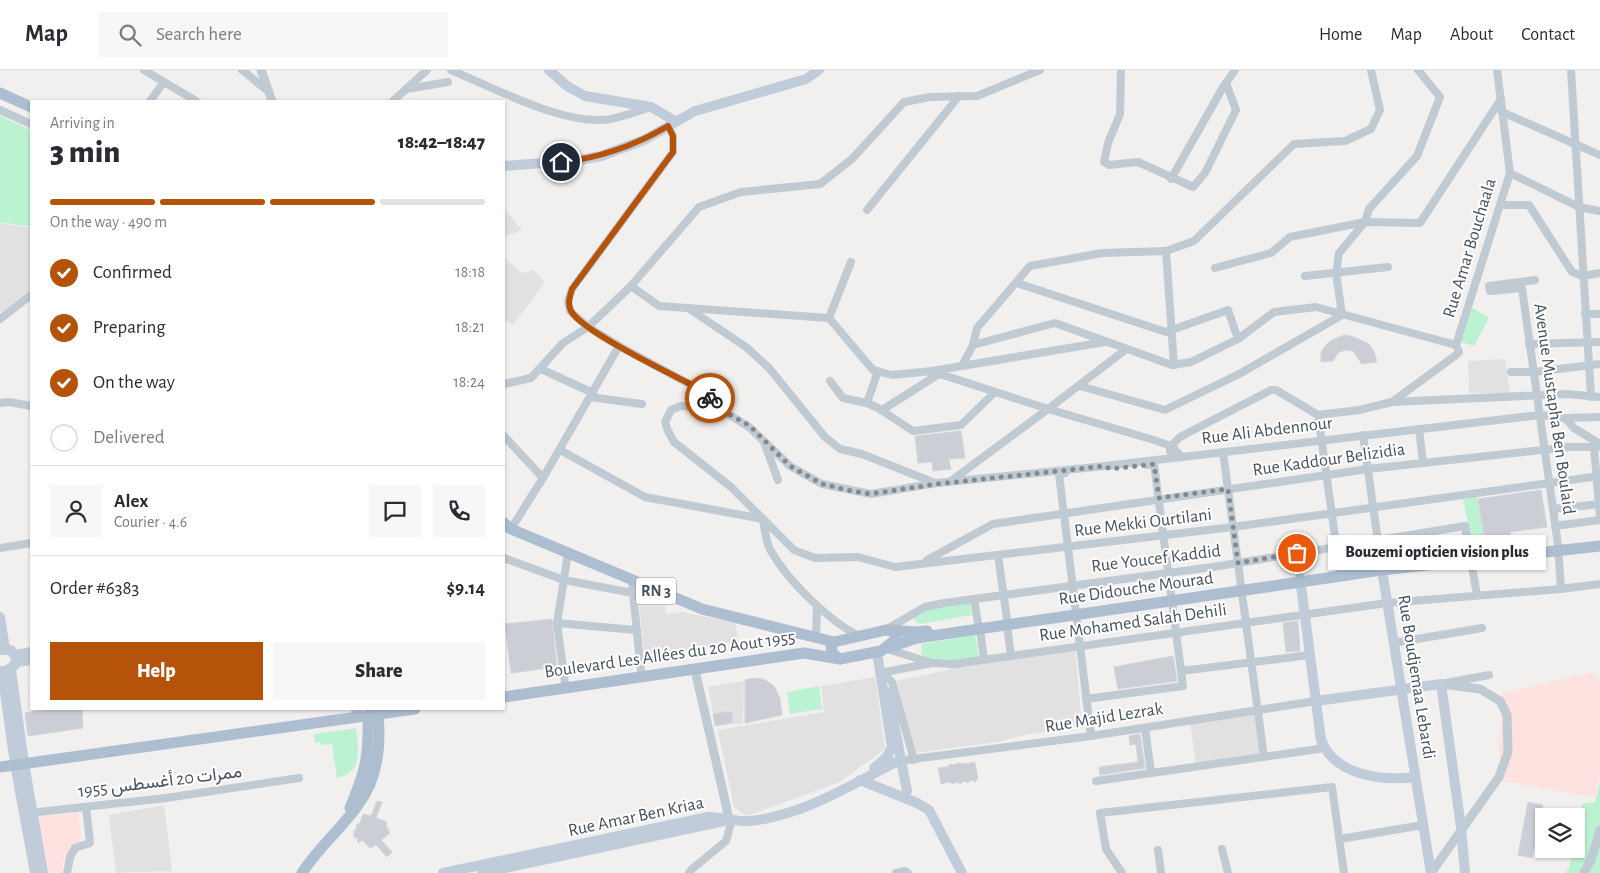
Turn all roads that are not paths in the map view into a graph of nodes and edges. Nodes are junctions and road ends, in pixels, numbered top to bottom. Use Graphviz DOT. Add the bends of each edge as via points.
graph roads {
  1 [pos="144,70"];
  2 [pos="242,70"];
  3 [pos="261,70"];
  4 [pos="427,70"];
  5 [pos="451,70"];
  6 [pos="549,70"];
  7 [pos="819,70"];
  8 [pos="1040,70"];
  9 [pos="1121,70"];
  10 [pos="1235,70"];
  11 [pos="1371,70"];
  12 [pos="1418,70"];
  13 [pos="1496,70"];
  14 [pos="1572,70"];
  15 [pos="164,82"];
  16 [pos="448,82"];
  17 [pos="1226,83"];
  18 [pos="407,88"];
  19 [pos="0,93"];
  20 [pos="958,96"];
  21 [pos="271,97"];
  22 [pos="1501,99"];
  23 [pos="151,100"];
  24 [pos="194,100"];
  25 [pos="394,100"];
  26 [pos="30,107"];
  27 [pos="651,107"];
  28 [pos="0,110"];
  29 [pos="1502,112"];
  30 [pos="30,124"];
  31 [pos="671,124"];
  32 [pos="1575,144"];
  33 [pos="1600,155"];
  34 [pos="505,166"];
  35 [pos="1510,173"];
  36 [pos="1171,179"];
  37 [pos="1500,205"];
  38 [pos="1579,207"];
  39 [pos="867,210"];
  40 [pos="1600,210"];
  41 [pos="1365,222"];
  42 [pos="1166,251"];
  43 [pos="851,262"];
  44 [pos="1388,267"];
  45 [pos="1216,268"];
  46 [pos="1336,273"];
  47 [pos="1600,273"];
  48 [pos="1305,276"];
  49 [pos="1583,276"];
  50 [pos="1536,280"];
  51 [pos="1017,283"];
  52 [pos="631,286"];
  53 [pos="30,296"];
  54 [pos="686,308"];
  55 [pos="1585,314"];
  56 [pos="1600,314"];
  57 [pos="1342,315"];
  58 [pos="0,318"];
  59 [pos="829,318"];
  60 [pos="588,327"];
  61 [pos="1172,330"];
  62 [pos="1238,339"];
  63 [pos="1106,341"];
  64 [pos="1600,342"];
  65 [pos="1588,343"];
  66 [pos="1529,344"];
  67 [pos="973,345"];
  68 [pos="619,346"];
  69 [pos="1457,348"];
  70 [pos="1125,350"];
  71 [pos="1600,364"];
  72 [pos="1174,365"];
  73 [pos="1590,365"];
  74 [pos="962,366"];
  75 [pos="541,369"];
  76 [pos="878,371"];
  77 [pos="936,372"];
  78 [pos="1511,372"];
  79 [pos="1534,372"];
  80 [pos="830,380"];
  81 [pos="505,384"];
  82 [pos="1080,386"];
  83 [pos="995,392"];
  84 [pos="592,395"];
  85 [pos="1537,396"];
  86 [pos="1591,397"];
  87 [pos="1600,397"];
  88 [pos="1392,402"];
  89 [pos="0,403"];
  90 [pos="868,403"];
  91 [pos="642,404"];
  92 [pos="30,406"];
  93 [pos="720,409"];
  94 [pos="1048,409"];
  95 [pos="882,410"];
  96 [pos="1318,414"];
  97 [pos="1540,415"];
  98 [pos="1600,417"];
  99 [pos="1565,418"];
  100 [pos="1419,429"];
  101 [pos="1363,435"];
  102 [pos="505,437"];
  103 [pos="762,438"];
  104 [pos="1322,440"];
  105 [pos="1171,446"];
  106 [pos="1598,446"];
  107 [pos="1544,449"];
  108 [pos="560,450"];
  109 [pos="1223,452"];
  110 [pos="1182,457"];
  111 [pos="1169,458"];
  112 [pos="1423,463"];
  113 [pos="1101,467"];
  114 [pos="1368,469"];
  115 [pos="1326,476"];
  116 [pos="1598,476"];
  117 [pos="543,478"];
  118 [pos="778,480"];
  119 [pos="950,482"];
  120 [pos="1549,482"];
  121 [pos="937,484"];
  122 [pos="1228,489"];
  123 [pos="1159,498"];
  124 [pos="1599,504"];
  125 [pos="1374,507"];
  126 [pos="1552,509"];
  127 [pos="1064,513"];
  128 [pos="1331,513"];
  129 [pos="763,519"];
  130 [pos="1600,519"];
  131 [pos="507,526"];
  132 [pos="1554,526"];
  133 [pos="1233,527"];
  134 [pos="1164,536"];
  135 [pos="1378,540"];
  136 [pos="1600,540"];
  137 [pos="30,543"];
  138 [pos="1336,546"];
  139 [pos="1600,546"];
  140 [pos="1068,547"];
  141 [pos="0,548"];
  142 [pos="1558,548"];
  143 [pos="568,553"];
  144 [pos="998,555"];
  145 [pos="505,558"];
  146 [pos="1471,558"];
  147 [pos="923,562"];
  148 [pos="1238,563"];
  149 [pos="1382,568"];
  150 [pos="1340,572"];
  151 [pos="1169,573"];
  152 [pos="564,580"];
  153 [pos="1300,580"];
  154 [pos="1600,584"];
  155 [pos="1073,585"];
  156 [pos="632,588"];
  157 [pos="1241,589"];
  158 [pos="1561,589"];
  159 [pos="1003,595"];
  160 [pos="1477,595"];
  161 [pos="974,599"];
  162 [pos="1172,599"];
  163 [pos="1387,603"];
  164 [pos="817,606"];
  165 [pos="1076,612"];
  166 [pos="1305,614"];
  167 [pos="0,617"];
  168 [pos="1007,622"];
  169 [pos="1246,622"];
  170 [pos="557,623"];
  171 [pos="979,626"];
  172 [pos="1482,628"];
  173 [pos="636,630"];
  174 [pos="887,630"];
  175 [pos="1176,632"];
  176 [pos="857,636"];
  177 [pos="815,640"];
  178 [pos="834,642"];
  179 [pos="1393,643"];
  180 [pos="1080,645"];
  181 [pos="3,649"];
  182 [pos="883,650"];
  183 [pos="30,653"];
  184 [pos="1310,655"];
  185 [pos="1011,656"];
  186 [pos="836,657"];
  187 [pos="30,660"];
  188 [pos="984,660"];
  189 [pos="1251,662"];
  190 [pos="932,663"];
  191 [pos="9,666"];
  192 [pos="695,670"];
  193 [pos="1181,671"];
  194 [pos="641,672"];
  195 [pos="1489,674"];
  196 [pos="889,675"];
  197 [pos="565,683"];
  198 [pos="1442,684"];
  199 [pos="1401,690"];
  200 [pos="505,691"];
  201 [pos="505,697"];
  202 [pos="1086,699"];
  203 [pos="1316,701"];
  204 [pos="1257,709"];
  205 [pos="400,710"];
  206 [pos="369,712"];
  207 [pos="1145,728"];
  208 [pos="374,732"];
  209 [pos="1091,736"];
  210 [pos="1325,748"];
  211 [pos="1264,757"];
  212 [pos="914,760"];
  213 [pos="0,761"];
  214 [pos="19,761"];
  215 [pos="896,762"];
  216 [pos="0,767"];
  217 [pos="1151,773"];
  218 [pos="1415,777"];
  219 [pos="299,778"];
  220 [pos="860,780"];
  221 [pos="1096,782"];
  222 [pos="917,803"];
  223 [pos="726,806"];
  224 [pos="86,808"];
  225 [pos="28,813"];
  226 [pos="717,817"];
  227 [pos="732,820"];
  228 [pos="1423,825"];
  229 [pos="1461,827"];
  230 [pos="1600,830"];
  231 [pos="1340,839"];
  232 [pos="1222,849"];
  233 [pos="1158,850"];
  234 [pos="35,873"];
  235 [pos="43,873"];
  236 [pos="67,873"];
  237 [pos="302,873"];
  238 [pos="443,873"];
  239 [pos="482,873"];
  240 [pos="690,873"];
  241 [pos="896,873"];
  242 [pos="908,873"];
  243 [pos="962,873"];
  244 [pos="1122,873"];
  245 [pos="1161,873"];
  246 [pos="1228,873"];
  247 [pos="1344,873"];
  248 [pos="1431,873"];
  249 [pos="1465,873"];
  250 [pos="1584,873"];
  1 -- 15 [label="street"];
  2 -- 21 [label="street"];
  3 -- 21 [label="street"];
  4 -- 18 [label="street"];
  5 -- 27 [label="street" via="561,116 610,119"];
  6 -- 27 [label="main road" via="566,86 585,96"];
  7 -- 31 [label="main road" via="806,78 695,111"];
  8 -- 20 [label="street" via="977,96"];
  9 -- 36 [label="street" via="1120,114 1104,162 1109,166 1138,162"];
  10 -- 17 [label="street"];
  11 -- 42 [label="street" via="1380,110 1371,129 1345,141 1294,144 1194,241"];
  12 -- 41 [label="street" via="1440,97 1417,156 1369,209"];
  13 -- 22 [label="street, Rue Amar Bouchaala"];
  14 -- 32 [label="street"];
  15 -- 23 [label="street"];
  15 -- 24 [label="street"];
  16 -- 18 [label="street"];
  17 -- 36 [label="street"];
  17 -- 36 [label="street" via="1236,110 1205,173 1193,187"];
  18 -- 25 [label="street"];
  19 -- 26 [label="main road"];
  20 -- 39 [label="street"];
  20 -- 52 [label="street" via="904,102 852,159 820,184 741,192 699,207"];
  22 -- 29 [label="street, Rue Amar Bouchaala"];
  22 -- 41 [label="street" via="1420,223"];
  27 -- 31 [label="main road"];
  28 -- 30 [label="street"];
  29 -- 32 [label="street"];
  29 -- 35 [label="street, Rue Amar Bouchaala"];
  31 -- 34 [label="main road" via="644,140 601,156"];
  31 -- 60 [label="street" via="673,152 572,289 568,301 570,311"];
  32 -- 33 [label="street"];
  32 -- 38 [label="street"];
  35 -- 37 [label="street, Rue Amar Bouchaala"];
  35 -- 38 [label="street"];
  37 -- 49 [label="street" via="1529,205 1572,272"];
  37 -- 69 [label="street, Rue Amar Bouchaala"];
  38 -- 40 [label="street"];
  38 -- 49 [label="street"];
  41 -- 45 [label="street" via="1290,237 1271,253"];
  41 -- 46 [label="street" via="1339,253"];
  42 -- 51 [label="street" via="1102,254 1030,266"];
  42 -- 61 [label="street"];
  43 -- 59 [label="street"];
  44 -- 46 [label="street"];
  46 -- 48 [label="street"];
  46 -- 57 [label="street"];
  47 -- 49 [label="street"];
  49 -- 55 [label="street"];
  50 -- 66 [label="street, Avenue Mustapha Ben Boulaid" via="1489,286 1490,291 1522,288"];
  51 -- 61 [label="street" via="1166,332"];
  51 -- 67 [label="street" via="977,328"];
  52 -- 54 [label="street" via="658,306"];
  52 -- 60 [label="street"];
  53 -- 58 [label="street"];
  54 -- 59 [label="street"];
  54 -- 121 [label="street" via="746,347 763,362 825,438 840,449 862,454"];
  55 -- 56 [label="street"];
  55 -- 65 [label="street"];
  57 -- 62 [label="street" via="1316,308 1274,312"];
  57 -- 69 [label="street"];
  57 -- 82 [label="street" via="1241,373 1165,410"];
  59 -- 76 [label="street" via="873,370"];
  60 -- 68 [label="street"];
  60 -- 75 [label="street" via="563,343"];
  61 -- 62 [label="street" via="1228,310"];
  61 -- 72 [label="street"];
  62 -- 72 [label="street" via="1191,362"];
  63 -- 67 [label="street" via="1055,322"];
  63 -- 70 [label="street"];
  63 -- 74 [label="street"];
  64 -- 65 [label="street"];
  65 -- 66 [label="street"];
  65 -- 73 [label="street"];
  66 -- 79 [label="street, Avenue Mustapha Ben Boulaid"];
  67 -- 74 [label="street"];
  68 -- 84 [label="street"];
  68 -- 93 [label="street" via="706,392"];
  69 -- 88 [label="street"];
  70 -- 72 [label="street"];
  70 -- 82 [label="street"];
  71 -- 73 [label="street"];
  73 -- 79 [label="street"];
  73 -- 86 [label="street"];
  74 -- 77 [label="street"];
  75 -- 81 [label="street" via="531,378"];
  75 -- 84 [label="street"];
  76 -- 77 [label="street" via="892,375"];
  76 -- 90 [label="street"];
  77 -- 83 [label="street"];
  77 -- 95 [label="street"];
  78 -- 79 [label="street"];
  79 -- 85 [label="street, Avenue Mustapha Ben Boulaid"];
  80 -- 90 [label="street" via="844,398"];
  82 -- 94 [label="street"];
  83 -- 94 [label="street"];
  83 -- 95 [label="street" via="961,425 912,431"];
  84 -- 91 [label="street"];
  84 -- 108 [label="street"];
  85 -- 86 [label="street" via="1567,394"];
  85 -- 88 [label="street"];
  85 -- 97 [label="street, Avenue Mustapha Ben Boulaid"];
  86 -- 87 [label="street"];
  88 -- 96 [label="street" via="1359,410"];
  89 -- 92 [label="street"];
  90 -- 95 [label="street"];
  93 -- 103 [label="street, Rue Ali Abdennour" via="750,426"];
  93 -- 129 [label="street, Rue Mekki Ourtilani" via="681,406 671,410 665,422 674,442 731,487"];
  94 -- 105 [label="street"];
  94 -- 119 [label="street"];
  96 -- 104 [label="street"];
  96 -- 105 [label="street" via="1271,390 1180,437"];
  97 -- 99 [label="street, Rue Ali Abdennour"];
  97 -- 100 [label="street, Rue Ali Abdennour"];
  97 -- 107 [label="street, Avenue Mustapha Ben Boulaid"];
  98 -- 99 [label="street, Rue Ali Abdennour"];
  99 -- 106 [label="street"];
  100 -- 101 [label="street, Rue Ali Abdennour"];
  100 -- 112 [label="street"];
  101 -- 104 [label="street, Rue Ali Abdennour"];
  101 -- 114 [label="street, Rue Boudjemaa Lebardi"];
  102 -- 117 [label="street"];
  103 -- 118 [label="street"];
  103 -- 121 [label="street, Rue Ali Abdennour" via="790,466 822,484 870,494"];
  104 -- 109 [label="street, Rue Ali Abdennour"];
  104 -- 115 [label="street"];
  105 -- 110 [label="street"];
  105 -- 111 [label="street"];
  106 -- 107 [label="street, Rue Kaddour Belizidia"];
  106 -- 116 [label="street"];
  107 -- 112 [label="street, Rue Kaddour Belizidia"];
  107 -- 120 [label="street, Avenue Mustapha Ben Boulaid"];
  108 -- 117 [label="street"];
  108 -- 129 [label="street" via="645,497"];
  109 -- 110 [label="street, Rue Ali Abdennour"];
  109 -- 122 [label="street"];
  110 -- 111 [label="street, Rue Ali Abdennour"];
  111 -- 113 [label="street, Rue Ali Abdennour"];
  112 -- 114 [label="street, Rue Kaddour Belizidia"];
  113 -- 119 [label="street, Rue Ali Abdennour"];
  113 -- 123 [label="street" via="1110,469 1154,464"];
  113 -- 127 [label="street" via="1094,471 1059,474"];
  114 -- 115 [label="street, Rue Kaddour Belizidia"];
  114 -- 125 [label="street, Rue Boudjemaa Lebardi"];
  115 -- 122 [label="street, Rue Kaddour Belizidia"];
  115 -- 128 [label="street"];
  116 -- 120 [label="street, Rue Mekki Ourtilani"];
  116 -- 124 [label="street"];
  117 -- 131 [label="street"];
  119 -- 121 [label="street, Rue Ali Abdennour"];
  120 -- 125 [label="street, Rue Mekki Ourtilani"];
  120 -- 126 [label="street, Avenue Mustapha Ben Boulaid"];
  122 -- 123 [label="street, Rue Kaddour Belizidia"];
  122 -- 133 [label="street"];
  123 -- 127 [label="street, Rue Kaddour Belizidia"];
  123 -- 134 [label="street"];
  124 -- 126 [label="street"];
  124 -- 130 [label="street"];
  125 -- 128 [label="street, Rue Mekki Ourtilani"];
  125 -- 135 [label="street, Rue Boudjemaa Lebardi"];
  126 -- 132 [label="street, Avenue Mustapha Ben Boulaid"];
  127 -- 140 [label="street"];
  127 -- 147 [label="street, Rue Kaddour Belizidia" via="993,524"];
  128 -- 133 [label="street, Rue Mekki Ourtilani"];
  128 -- 138 [label="street"];
  129 -- 147 [label="street, Rue Mekki Ourtilani" via="794,550 815,558 858,557 895,567"];
  129 -- 164 [label="street" via="770,550"];
  130 -- 132 [label="street"];
  131 -- 143 [label="main road, RN 3"];
  132 -- 142 [label="street, Avenue Mustapha Ben Boulaid"];
  133 -- 134 [label="street, Rue Mekki Ourtilani"];
  133 -- 148 [label="street"];
  134 -- 140 [label="street, Rue Mekki Ourtilani"];
  134 -- 151 [label="street"];
  135 -- 138 [label="street, Rue Youcef Kaddid"];
  135 -- 146 [label="street, Rue Youcef Kaddid" via="1465,526"];
  135 -- 149 [label="street, Rue Boudjemaa Lebardi"];
  136 -- 142 [label="main road, Rue Didouche Mourad"];
  137 -- 141 [label="street"];
  138 -- 148 [label="street, Rue Youcef Kaddid"];
  138 -- 150 [label="street"];
  139 -- 142 [label="main road, Rue Didouche Mourad"];
  140 -- 144 [label="street, Rue Mekki Ourtilani"];
  140 -- 155 [label="street"];
  142 -- 146 [label="main road, Rue Didouche Mourad"];
  142 -- 158 [label="street, Avenue Mustapha Ben Boulaid"];
  143 -- 152 [label="street"];
  143 -- 156 [label="main road, RN 3"];
  144 -- 147 [label="street, Rue Mekki Ourtilani"];
  144 -- 159 [label="street"];
  145 -- 152 [label="street"];
  146 -- 149 [label="main road, Rue Didouche Mourad"];
  146 -- 160 [label="street"];
  148 -- 151 [label="street, Rue Youcef Kaddid"];
  148 -- 157 [label="street"];
  149 -- 150 [label="main road, Rue Didouche Mourad"];
  149 -- 153 [label="main road, Rue Didouche Mourad"];
  149 -- 163 [label="main road, Rue Boudjemaa Lebardi"];
  150 -- 153 [label="main road, Rue Didouche Mourad"];
  151 -- 155 [label="street, Rue Youcef Kaddid"];
  151 -- 162 [label="street"];
  152 -- 156 [label="street"];
  152 -- 170 [label="street"];
  153 -- 157 [label="main road, Rue Didouche Mourad"];
  153 -- 166 [label="main road"];
  154 -- 158 [label="street, Rue Mohamed Salah Dehili"];
  155 -- 159 [label="street, Rue Youcef Kaddid"];
  155 -- 165 [label="street"];
  156 -- 173 [label="street"];
  156 -- 177 [label="main road, RN 3"];
  157 -- 162 [label="main road, Rue Didouche Mourad"];
  157 -- 169 [label="street"];
  158 -- 160 [label="street, Rue Mohamed Salah Dehili"];
  159 -- 161 [label="street, Rue Youcef Kaddid"];
  159 -- 168 [label="street"];
  160 -- 163 [label="street, Rue Mohamed Salah Dehili"];
  161 -- 171 [label="street"];
  161 -- 174 [label="street, Rue Youcef Kaddid" via="925,607"];
  162 -- 165 [label="main road, Rue Didouche Mourad"];
  162 -- 175 [label="street"];
  163 -- 166 [label="street, Rue Mohamed Salah Dehili"];
  163 -- 179 [label="main road, Rue Boudjemaa Lebardi"];
  164 -- 176 [label="street"];
  164 -- 177 [label="street"];
  165 -- 168 [label="main road, Rue Didouche Mourad"];
  165 -- 180 [label="street"];
  166 -- 169 [label="street, Rue Mohamed Salah Dehili"];
  166 -- 184 [label="main road"];
  167 -- 181 [label="main road"];
  168 -- 171 [label="main road, Rue Didouche Mourad"];
  168 -- 185 [label="street"];
  169 -- 175 [label="street, Rue Mohamed Salah Dehili"];
  169 -- 189 [label="street"];
  170 -- 173 [label="street"];
  170 -- 197 [label="street"];
  171 -- 174 [label="main road, Rue Didouche Mourad" via="916,632"];
  171 -- 182 [label="main road, Rue Didouche Mourad" via="917,638"];
  171 -- 188 [label="street"];
  172 -- 179 [label="street"];
  173 -- 194 [label="street"];
  174 -- 176 [label="main road, Rue Didouche Mourad"];
  174 -- 182 [label="main road" via="893,631 896,637 893,644"];
  175 -- 180 [label="street, Rue Mohamed Salah Dehili"];
  175 -- 193 [label="street"];
  176 -- 178 [label="main road, Rue Didouche Mourad"];
  177 -- 178 [label="main road, RN 3"];
  177 -- 186 [label="main road"];
  177 -- 194 [label="main road, Boulevard Les Allées du 20 Aout 1955"];
  178 -- 186 [label="main road" via="832,647"];
  179 -- 199 [label="main road, Rue Boudjemaa Lebardi"];
  180 -- 185 [label="street, Rue Mohamed Salah Dehili"];
  180 -- 202 [label="street"];
  181 -- 191 [label="main road"];
  182 -- 186 [label="main road, Rue Didouche Mourad"];
  182 -- 190 [label="street, Rue Mohamed Salah Dehili"];
  182 -- 196 [label="main road"];
  182 -- 220 [label="main road" via="892,747 887,757"];
  183 -- 191 [label="main road"];
  184 -- 189 [label="street"];
  184 -- 203 [label="main road"];
  185 -- 188 [label="street, Rue Mohamed Salah Dehili"];
  186 -- 192 [label="main road, Boulevard Les Allées du 20 Aout 1955" via="804,653"];
  187 -- 191 [label="main road"];
  188 -- 190 [label="street, Rue Mohamed Salah Dehili" via="943,665"];
  189 -- 193 [label="street"];
  189 -- 204 [label="street"];
  190 -- 196 [label="street"];
  191 -- 214 [label="main road"];
  192 -- 201 [label="main road, Boulevard Les Allées du 20 Aout 1955"];
  192 -- 223 [label="street"];
  193 -- 202 [label="street" via="1183,686"];
  194 -- 197 [label="main road, Boulevard Les Allées du 20 Aout 1955"];
  195 -- 198 [label="street"];
  196 -- 212 [label="street"];
  196 -- 222 [label="main road, bridge" via="888,692 907,791"];
  197 -- 200 [label="main road, Boulevard Les Allées du 20 Aout 1955"];
  198 -- 199 [label="main road"];
  198 -- 229 [label="main road"];
  198 -- 229 [label="street" via="1480,689 1500,701 1507,715 1508,752 1505,764 1499,777"];
  199 -- 203 [label="main road"];
  199 -- 218 [label="main road, Rue Boudjemaa Lebardi"];
  202 -- 209 [label="street"];
  203 -- 204 [label="street, Rue Majid Lezrak"];
  203 -- 210 [label="main road"];
  204 -- 207 [label="street, Rue Majid Lezrak"];
  204 -- 211 [label="street"];
  205 -- 206 [label="main road"];
  206 -- 208 [label="main road"];
  206 -- 208 [label="main road" via="360,719"];
  206 -- 214 [label="main road"];
  207 -- 209 [label="street, Rue Majid Lezrak"];
  207 -- 217 [label="street"];
  208 -- 237 [label="main road" via="378,758 372,781 358,806"];
  209 -- 212 [label="street, Rue Majid Lezrak"];
  210 -- 211 [label="street"];
  210 -- 218 [label="main road" via="1347,768 1359,773 1384,778"];
  211 -- 217 [label="street"];
  212 -- 215 [label="street, Rue Majid Lezrak"];
  213 -- 214 [label="main road"];
  214 -- 216 [label="main road"];
  214 -- 225 [label="main road"];
  215 -- 220 [label="main road"];
  217 -- 221 [label="street"];
  218 -- 228 [label="main road, Rue Boudjemaa Lebardi"];
  219 -- 224 [label="street, ممرات 20 أغسطس 1955"];
  220 -- 222 [label="main road"];
  220 -- 227 [label="main road" via="825,800 769,818"];
  222 -- 243 [label="main road" via="936,821"];
  223 -- 226 [label="street"];
  223 -- 227 [label="street"];
  224 -- 225 [label="street, ممرات 20 أغسطس 1955"];
  224 -- 236 [label="street" via="90,844 75,848"];
  225 -- 234 [label="main road"];
  225 -- 235 [label="main road"];
  226 -- 227 [label="main road, Rue Amar Ben Kriaa"];
  226 -- 238 [label="main road, Rue Amar Ben Kriaa"];
  227 -- 239 [label="main road, Rue Amar Ben Kriaa"];
  227 -- 240 [label="street" via="726,841"];
  228 -- 231 [label="street"];
  228 -- 248 [label="main road, Rue Boudjemaa Lebardi"];
  229 -- 248 [label="street"];
  229 -- 249 [label="main road"];
  230 -- 250 [label="street"];
  231 -- 244 [label="street" via="1332,787 1100,813 1106,849"];
  231 -- 247 [label="street"];
  232 -- 246 [label="street"];
  233 -- 245 [label="street"];
  241 -- 242 [label="street" via="905,870"];
}
